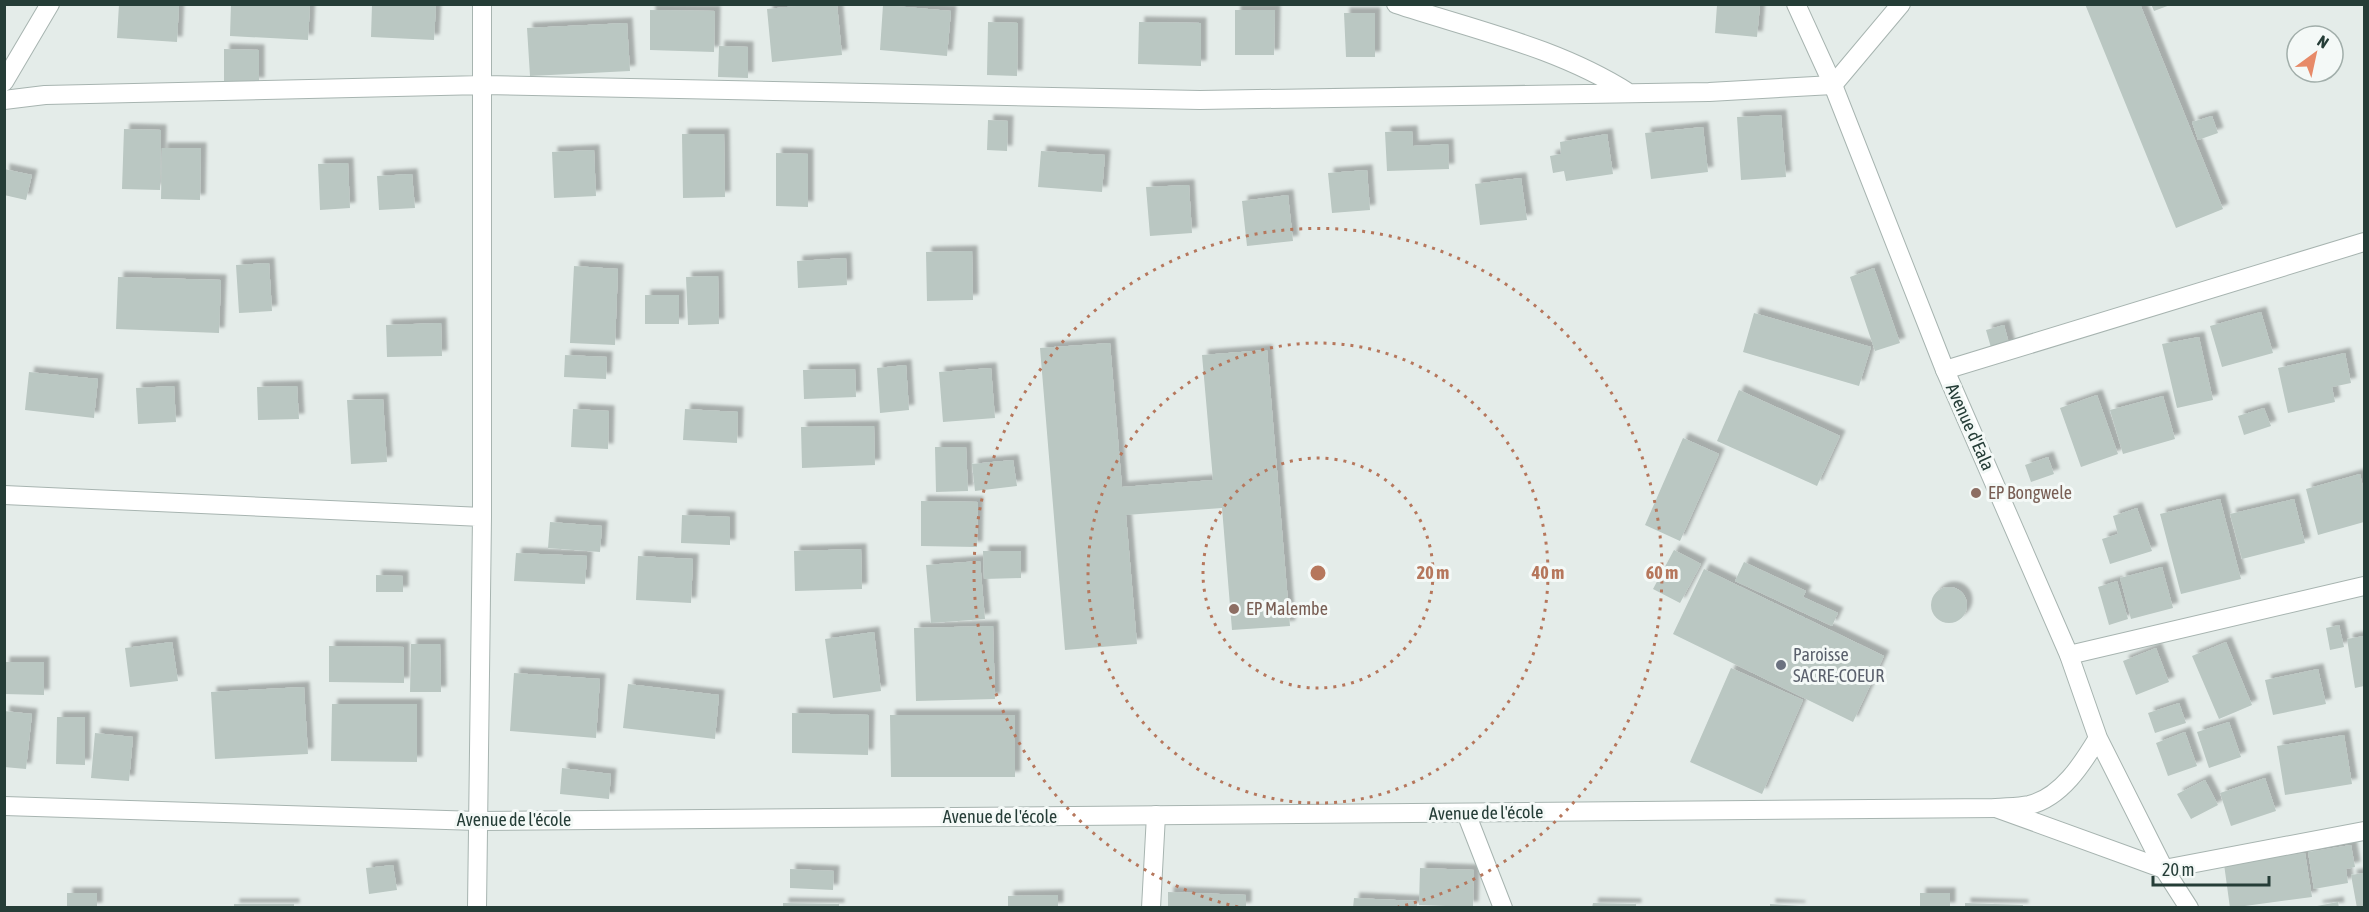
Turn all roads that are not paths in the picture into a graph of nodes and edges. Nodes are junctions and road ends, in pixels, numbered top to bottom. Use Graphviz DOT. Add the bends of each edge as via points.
graph roads {
  1 [pos="50,4"];
  2 [pos="482,4"];
  3 [pos="1396,4"];
  4 [pos="1901,4"];
  5 [pos="1801,6"];
  6 [pos="4,82"];
  7 [pos="484,85"];
  8 [pos="1833,85"];
  9 [pos="1629,93"];
  10 [pos="4,100"];
  11 [pos="2364,242"];
  12 [pos="1945,370"];
  13 [pos="4,495"];
  14 [pos="482,516"];
  15 [pos="2364,586"];
  16 [pos="2069,655"];
  17 [pos="2098,738"];
  18 [pos="4,806"];
  19 [pos="1996,808"];
  20 [pos="1466,813"];
  21 [pos="1156,815"];
  22 [pos="478,821"];
  23 [pos="2364,831"];
  24 [pos="2164,869"];
  25 [pos="477,908"];
  26 [pos="1151,908"];
  27 [pos="1503,908"];
  28 [pos="2189,908"];
  1 -- 6 [label="street"];
  2 -- 7 [label="street"];
  3 -- 9 [label="street" via="1541,50 1597,72"];
  4 -- 8 [label="street"];
  5 -- 8 [label="street, Avenue d'Eala"];
  7 -- 9 [label="street" via="1200,100"];
  7 -- 10 [label="street" via="45,95"];
  7 -- 14 [label="street"];
  8 -- 9 [label="street"];
  8 -- 12 [label="street, Avenue d'Eala"];
  11 -- 12 [label="street"];
  12 -- 16 [label="street, Avenue d'Eala"];
  13 -- 14 [label="street"];
  14 -- 22 [label="street"];
  15 -- 16 [label="street"];
  16 -- 17 [label="street, Avenue d'Eala"];
  17 -- 19 [label="street" via="2080,769 2053,792 2031,804"];
  17 -- 24 [label="street, Avenue d'Eala"];
  18 -- 22 [label="street, Avenue de l'école"];
  19 -- 20 [label="street, Avenue de l'école"];
  19 -- 24 [label="street"];
  20 -- 21 [label="street, Avenue de l'école"];
  20 -- 27 [label="street"];
  21 -- 22 [label="street, Avenue de l'école"];
  21 -- 26 [label="street"];
  22 -- 25 [label="street"];
  23 -- 24 [label="street"];
  24 -- 28 [label="street, Avenue d'Eala"];
}
